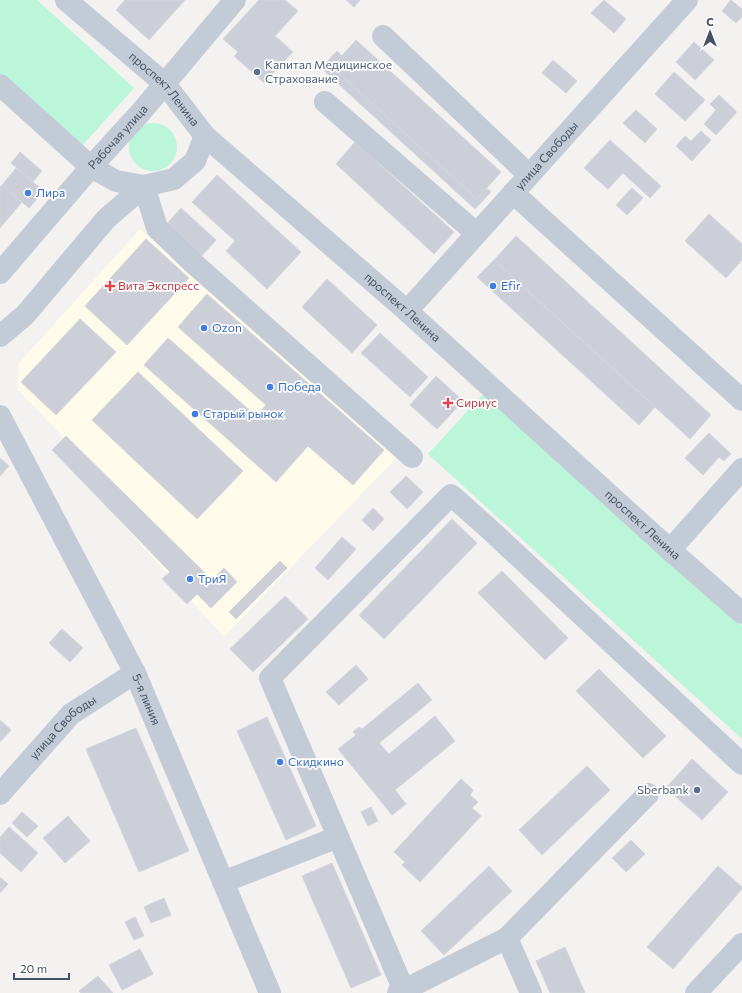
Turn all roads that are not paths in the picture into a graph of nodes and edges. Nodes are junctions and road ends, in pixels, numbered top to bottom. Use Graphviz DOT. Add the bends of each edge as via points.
graph roads {
  1 [pos="66,0"];
  2 [pos="235,0"];
  3 [pos="687,0"];
  4 [pos="383,36"];
  5 [pos="165,84"];
  6 [pos="0,86"];
  7 [pos="325,102"];
  8 [pos="205,136"];
  9 [pos="91,167"];
  10 [pos="529,175"];
  11 [pos="144,186"];
  12 [pos="512,193"];
  13 [pos="476,233"];
  14 [pos="0,273"];
  15 [pos="407,311"];
  16 [pos="0,336"];
  17 [pos="742,400"];
  18 [pos="0,416"];
  19 [pos="412,457"];
  20 [pos="742,469"];
  21 [pos="670,550"];
  22 [pos="742,613"];
  23 [pos="135,673"];
  24 [pos="742,764"];
  25 [pos="0,794"];
  26 [pos="648,794"];
  27 [pos="338,837"];
  28 [pos="223,882"];
  29 [pos="507,938"];
  30 [pos="742,944"];
  31 [pos="402,992"];
  32 [pos="270,993"];
  33 [pos="532,993"];
  34 [pos="696,993"];
  1 -- 5 [label="street, проспект Ленина"];
  2 -- 5 [label="street, Рабочая улица"];
  3 -- 10 [label="street, улица Свободы"];
  4 -- 10 [label="street"];
  5 -- 8 [label="street, проспект Ленина"];
  5 -- 9 [label="street, Рабочая улица"];
  6 -- 9 [label="street"];
  7 -- 13 [label="street"];
  8 -- 11 [label="street" via="195,161 174,180"];
  8 -- 15 [label="street, проспект Ленина"];
  9 -- 11 [label="street" via="116,181"];
  9 -- 14 [label="street, Рабочая улица"];
  10 -- 12 [label="street, улица Свободы"];
  11 -- 16 [label="street" via="106,219 25,315"];
  11 -- 19 [label="street" via="157,228"];
  12 -- 13 [label="street, улица Свободы"];
  12 -- 17 [label="street"];
  13 -- 15 [label="street, улица Свободы"];
  15 -- 21 [label="street, проспект Ленина"];
  18 -- 23 [label="street, 5-я линия"];
  20 -- 21 [label="street"];
  21 -- 22 [label="street, проспект Ленина"];
  23 -- 25 [label="street, улица Свободы" via="71,714"];
  23 -- 28 [label="street, 5-я линия"];
  24 -- 27 [label="street" via="451,495 270,678"];
  26 -- 29 [label="street"];
  27 -- 28 [label="street"];
  27 -- 31 [label="street"];
  28 -- 32 [label="street, 5-я линия"];
  29 -- 31 [label="street"];
  29 -- 33 [label="street"];
  30 -- 34 [label="street"];
}
